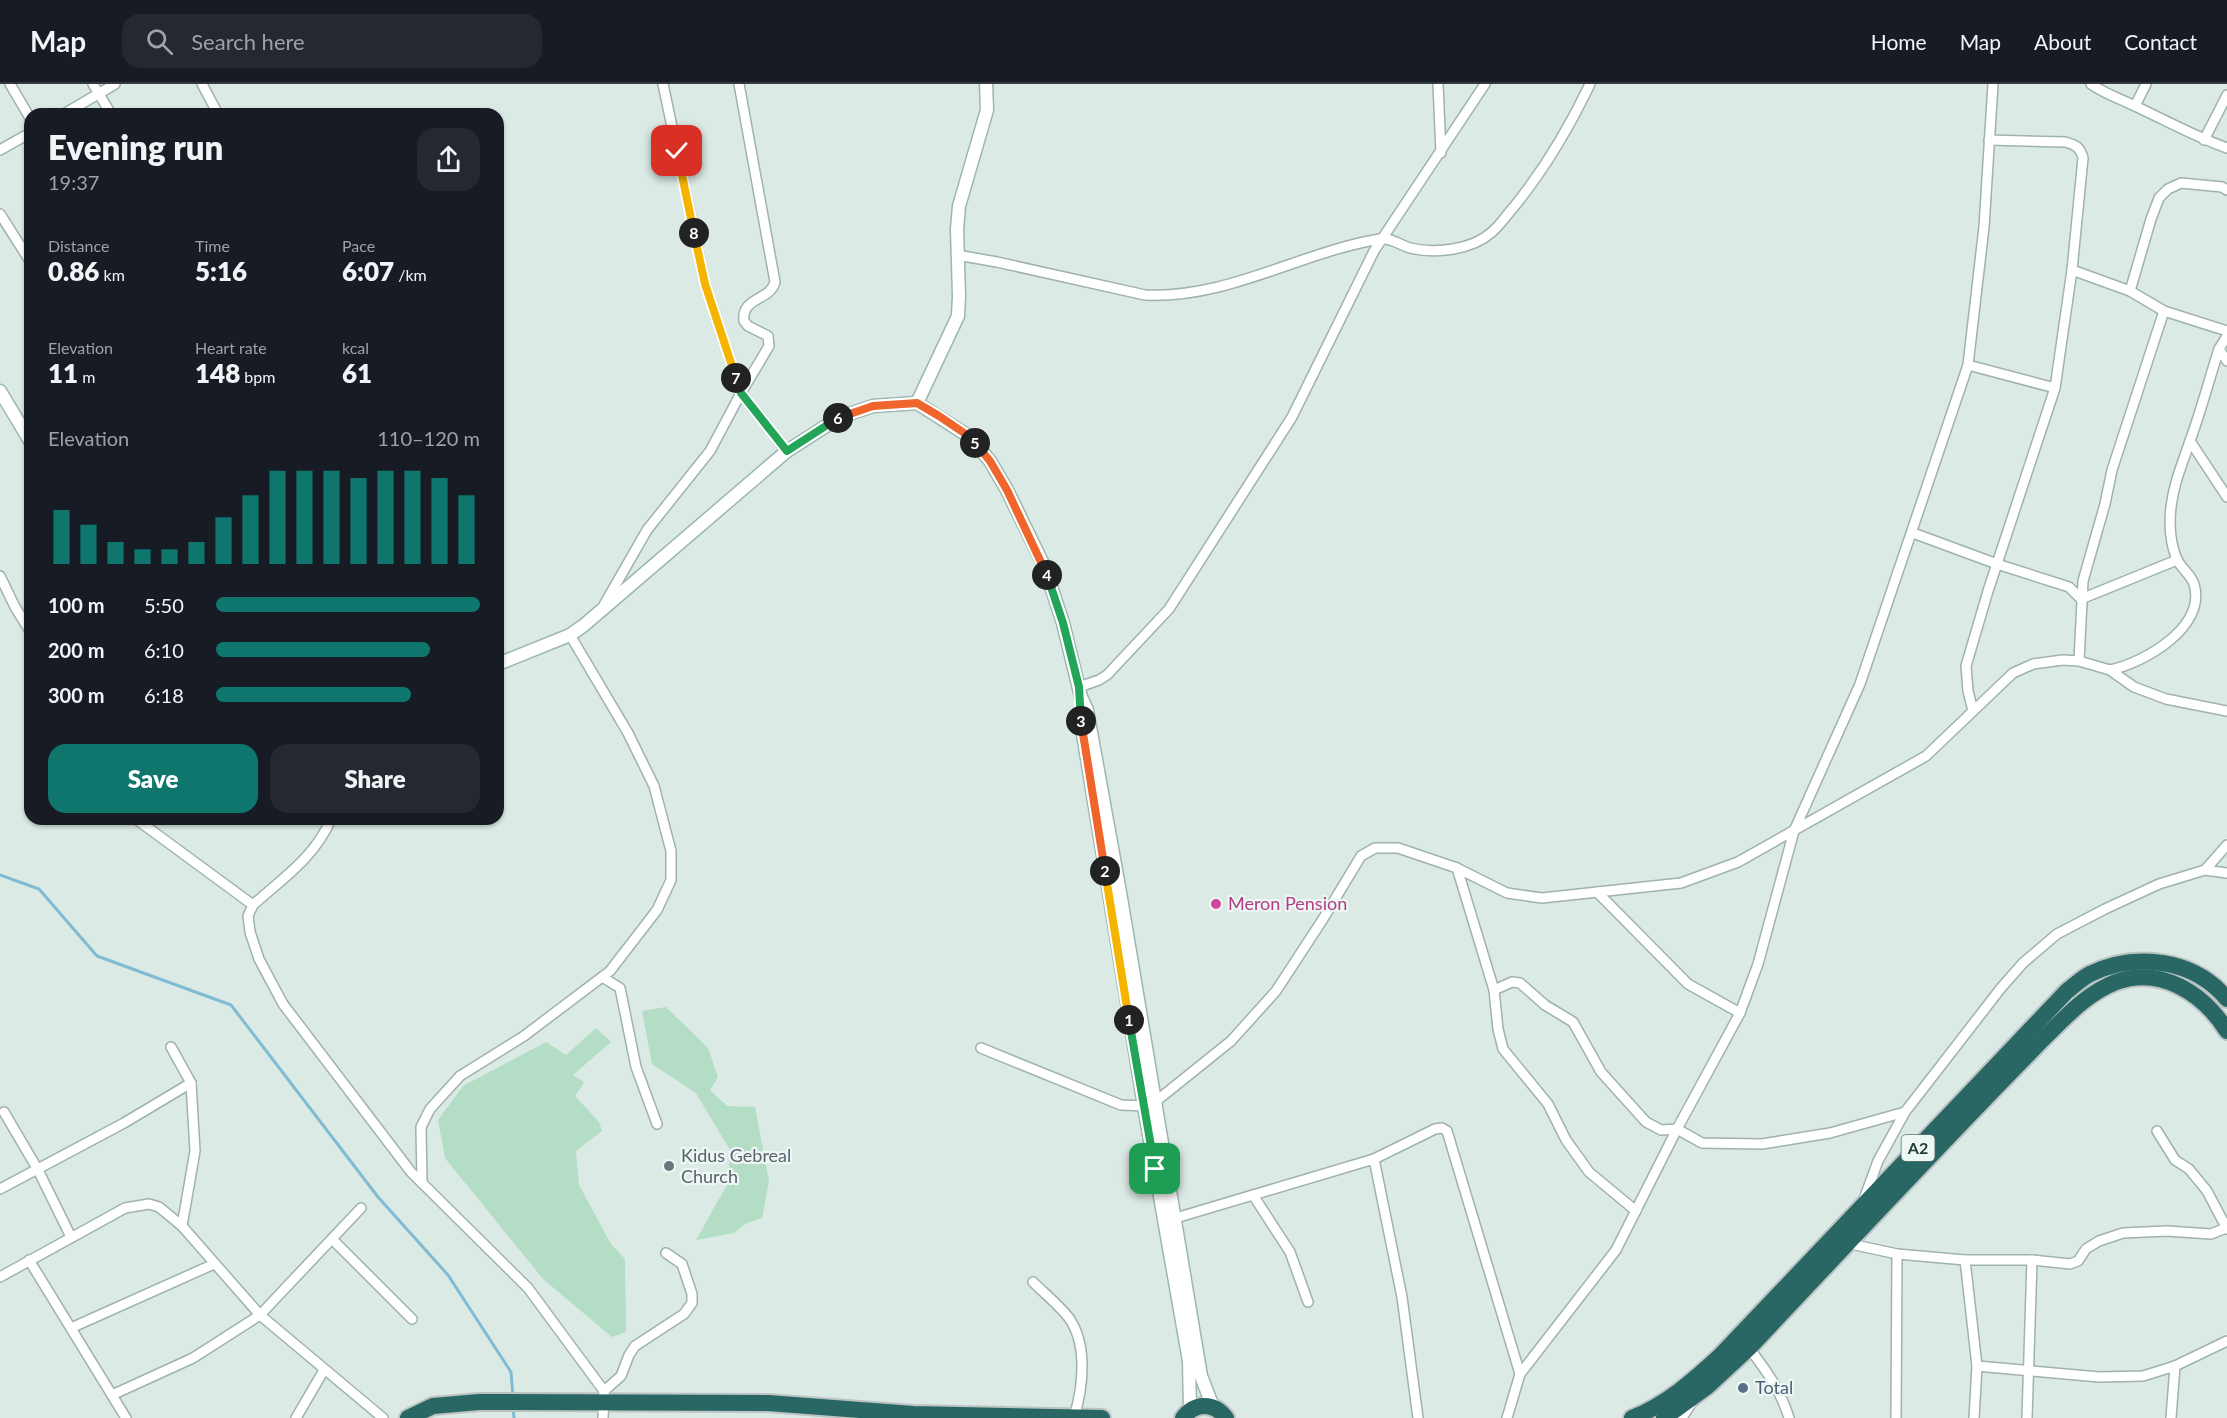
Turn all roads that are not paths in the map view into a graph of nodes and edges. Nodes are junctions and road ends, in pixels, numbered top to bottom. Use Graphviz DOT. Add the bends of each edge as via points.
graph roads {
  1 [pos="10,84"];
  2 [pos="93,84"];
  3 [pos="115,84"];
  4 [pos="202,84"];
  5 [pos="663,84"];
  6 [pos="739,84"];
  7 [pos="986,84"];
  8 [pos="1438,84"];
  9 [pos="1485,84"];
  10 [pos="1590,84"];
  11 [pos="1993,84"];
  12 [pos="2091,84"];
  13 [pos="2146,84"];
  14 [pos="99,94"];
  15 [pos="2227,95"];
  16 [pos="2135,106"];
  17 [pos="24,108"];
  18 [pos="74,108"];
  19 [pos="107,108"];
  20 [pos="215,108"];
  21 [pos="24,136"];
  22 [pos="1989,140"];
  23 [pos="2204,140"];
  24 [pos="2227,148"];
  25 [pos="0,150"];
  26 [pos="1441,153"];
  27 [pos="2227,190"];
  28 [pos="0,214"];
  29 [pos="1383,238"];
  30 [pos="24,252"];
  31 [pos="957,255"];
  32 [pos="2072,270"];
  33 [pos="2130,291"];
  34 [pos="2164,311"];
  35 [pos="2227,331"];
  36 [pos="2227,336"];
  37 [pos="2219,350"];
  38 [pos="2227,361"];
  39 [pos="1968,365"];
  40 [pos="2055,388"];
  41 [pos="0,391"];
  42 [pos="741,393"];
  43 [pos="917,403"];
  44 [pos="24,421"];
  45 [pos="2190,441"];
  46 [pos="787,451"];
  47 [pos="2227,497"];
  48 [pos="1913,533"];
  49 [pos="2177,560"];
  50 [pos="1997,564"];
  51 [pos="0,576"];
  52 [pos="2081,598"];
  53 [pos="599,614"];
  54 [pos="24,621"];
  55 [pos="570,634"];
  56 [pos="2079,661"];
  57 [pos="504,662"];
  58 [pos="2110,670"];
  59 [pos="1080,692"];
  60 [pos="1973,711"];
  61 [pos="2227,711"];
  62 [pos="144,825"];
  63 [pos="328,825"];
  64 [pos="1794,831"];
  65 [pos="2227,845"];
  66 [pos="1457,868"];
  67 [pos="2205,870"];
  68 [pos="2227,873"];
  69 [pos="1597,892"];
  70 [pos="253,905"];
  71 [pos="2113,965"];
  72 [pos="602,977"];
  73 [pos="2117,982"];
  74 [pos="1494,990"];
  75 [pos="2227,999"];
  76 [pos="1740,1013"];
  77 [pos="2227,1031"];
  78 [pos="171,1047"];
  79 [pos="981,1048"];
  80 [pos="191,1083"];
  81 [pos="1149,1104"];
  82 [pos="1905,1112"];
  83 [pos="4,1113"];
  84 [pos="657,1124"];
  85 [pos="1677,1128"];
  86 [pos="2157,1131"];
  87 [pos="1374,1158"];
  88 [pos="38,1170"];
  89 [pos="422,1183"];
  90 [pos="0,1189"];
  91 [pos="1253,1195"];
  92 [pos="1861,1207"];
  93 [pos="362,1208"];
  94 [pos="1636,1211"];
  95 [pos="1170,1220"];
  96 [pos="182,1226"];
  97 [pos="2227,1228"];
  98 [pos="71,1237"];
  99 [pos="332,1239"];
  100 [pos="1828,1242"];
  101 [pos="1847,1243"];
  102 [pos="666,1253"];
  103 [pos="1897,1254"];
  104 [pos="29,1260"];
  105 [pos="1965,1260"];
  106 [pos="2032,1260"];
  107 [pos="214,1264"];
  108 [pos="0,1277"];
  109 [pos="1033,1282"];
  110 [pos="1308,1302"];
  111 [pos="260,1315"];
  112 [pos="412,1319"];
  113 [pos="71,1328"];
  114 [pos="2225,1345"];
  115 [pos="1749,1348"];
  116 [pos="1977,1366"];
  117 [pos="2175,1366"];
  118 [pos="324,1370"];
  119 [pos="2027,1370"];
  120 [pos="1521,1374"];
  121 [pos="1697,1377"];
  122 [pos="112,1395"];
  123 [pos="1697,1395"];
  124 [pos="604,1404"];
  125 [pos="447,1411"];
  126 [pos="1224,1415"];
  127 [pos="1182,1416"];
  128 [pos="1074,1417"];
  129 [pos="126,1418"];
  130 [pos="296,1418"];
  131 [pos="383,1418"];
  132 [pos="408,1418"];
  133 [pos="1102,1418"];
  134 [pos="1418,1418"];
  135 [pos="1507,1418"];
  136 [pos="1632,1418"];
  137 [pos="1664,1418"];
  138 [pos="1682,1418"];
  139 [pos="1789,1418"];
  140 [pos="1896,1418"];
  141 [pos="1974,1418"];
  142 [pos="2027,1418"];
  143 [pos="2171,1418"];
  1 -- 17 [label="street"];
  2 -- 14 [label="street"];
  3 -- 14 [label="street"];
  4 -- 20 [label="street"];
  5 -- 42 [label="street" via="705,284"];
  6 -- 42 [label="street" via="775,282 768,294 745,309 744,321 770,341"];
  7 -- 31 [label="street" via="987,110 959,206"];
  8 -- 26 [label="street"];
  9 -- 26 [label="street"];
  10 -- 29 [label="street" via="1537,178 1492,233 1467,247 1437,250 1410,248"];
  11 -- 22 [label="street"];
  12 -- 16 [label="street"];
  13 -- 16 [label="street"];
  14 -- 18 [label="street"];
  14 -- 19 [label="street"];
  15 -- 23 [label="street"];
  16 -- 23 [label="street"];
  21 -- 25 [label="street"];
  22 -- 32 [label="street" via="2065,142 2080,150 2083,158"];
  22 -- 39 [label="street"];
  23 -- 24 [label="street"];
  26 -- 29 [label="street"];
  27 -- 33 [label="street" via="2181,183 2168,189 2151,219"];
  28 -- 30 [label="street"];
  29 -- 31 [label="street" via="1270,273 1170,296 1145,295"];
  29 -- 59 [label="street" via="1292,417 1169,609 1107,675"];
  31 -- 43 [label="street" via="958,316"];
  32 -- 33 [label="street"];
  32 -- 40 [label="street"];
  33 -- 34 [label="street"];
  34 -- 35 [label="street"];
  34 -- 52 [label="street" via="2112,470"];
  36 -- 37 [label="street"];
  37 -- 38 [label="street"];
  37 -- 45 [label="street"];
  39 -- 40 [label="street"];
  39 -- 48 [label="street"];
  40 -- 50 [label="street"];
  41 -- 44 [label="street"];
  42 -- 46 [label="street"];
  42 -- 53 [label="street" via="710,451 647,530"];
  43 -- 46 [label="street" via="873,406 840,417"];
  43 -- 59 [label="street" via="970,437 1007,490 1045,568"];
  45 -- 47 [label="street"];
  45 -- 49 [label="street" via="2174,482 2170,510"];
  46 -- 53 [label="street"];
  48 -- 50 [label="street"];
  48 -- 64 [label="street" via="1860,684"];
  49 -- 52 [label="street"];
  49 -- 58 [label="street" via="2194,583 2195,604 2183,629 2143,659"];
  50 -- 52 [label="street" via="2069,586"];
  50 -- 60 [label="street" via="1966,666"];
  51 -- 54 [label="street"];
  52 -- 56 [label="street"];
  53 -- 55 [label="street"];
  55 -- 57 [label="street"];
  55 -- 72 [label="street" via="654,786 671,851 671,880 657,910"];
  56 -- 58 [label="street"];
  56 -- 60 [label="street" via="2033,664 2013,673"];
  58 -- 61 [label="street" via="2134,687 2166,699"];
  59 -- 81 [label="street" via="1087,710 1120,892"];
  60 -- 64 [label="street" via="1926,756"];
  62 -- 70 [label="street"];
  63 -- 70 [label="street" via="310,854"];
  64 -- 69 [label="street" via="1738,862 1681,883"];
  64 -- 76 [label="street" via="1758,964"];
  65 -- 67 [label="street"];
  66 -- 69 [label="street" via="1507,893 1542,898"];
  66 -- 74 [label="street"];
  66 -- 81 [label="street" via="1398,848 1375,848 1361,856 1276,991 1231,1041"];
  67 -- 68 [label="street"];
  67 -- 82 [label="street" via="2159,884 2057,934 2023,963"];
  69 -- 76 [label="street" via="1688,984"];
  70 -- 89 [label="street" via="248,916 250,932 259,959 283,1004"];
  71 -- 73 [label="highway"];
  71 -- 75 [label="highway, A2" via="2133,961 2164,963 2193,971 2217,986"];
  71 -- 92 [label="highway, A2" via="2089,975 2067,991"];
  72 -- 84 [label="street" via="620,988 636,1067"];
  72 -- 89 [label="street" via="524,1036 460,1076 430,1109 421,1127"];
  73 -- 77 [label="highway, A2" via="2154,978 2185,988 2217,1016"];
  73 -- 101 [label="highway, A2" via="2095,991 2077,1005"];
  74 -- 85 [label="street" via="1512,982 1520,983 1573,1022 1601,1072 1646,1122 1661,1130"];
  74 -- 94 [label="street" via="1503,1049 1548,1104 1566,1140 1589,1172"];
  76 -- 85 [label="street"];
  78 -- 80 [label="street"];
  79 -- 81 [label="street" via="1121,1105"];
  80 -- 88 [label="street"];
  80 -- 96 [label="street" via="195,1151"];
  81 -- 95 [label="street"];
  82 -- 85 [label="street" via="1830,1133 1762,1144 1702,1143"];
  82 -- 92 [label="street" via="1878,1161"];
  83 -- 88 [label="street"];
  85 -- 94 [label="street"];
  86 -- 97 [label="street" via="2175,1160 2189,1169 2207,1191"];
  87 -- 91 [label="street"];
  87 -- 120 [label="street" via="1435,1129 1447,1131"];
  87 -- 134 [label="street" via="1402,1297"];
  88 -- 90 [label="street"];
  88 -- 98 [label="street"];
  89 -- 124 [label="street" via="528,1288"];
  91 -- 95 [label="street"];
  91 -- 110 [label="street" via="1290,1252"];
  92 -- 100 [label="highway, A2"];
  93 -- 99 [label="street"];
  94 -- 120 [label="street" via="1616,1250"];
  95 -- 126 [label="street" via="1202,1376"];
  95 -- 127 [label="street" via="1188,1361"];
  96 -- 98 [label="street" via="159,1207 137,1205"];
  96 -- 107 [label="street"];
  97 -- 106 [label="street" via="2211,1233 2123,1233 2099,1241 2070,1264"];
  98 -- 104 [label="street"];
  99 -- 111 [label="street"];
  99 -- 112 [label="street"];
  100 -- 101 [label="street"];
  100 -- 121 [label="highway, A2"];
  101 -- 103 [label="street"];
  101 -- 115 [label="highway, A2"];
  102 -- 124 [label="street" via="682,1264 692,1303 684,1314 635,1346"];
  103 -- 105 [label="street"];
  103 -- 140 [label="street"];
  104 -- 108 [label="street"];
  104 -- 113 [label="street"];
  105 -- 106 [label="street"];
  105 -- 116 [label="street"];
  106 -- 119 [label="street"];
  107 -- 111 [label="street"];
  107 -- 113 [label="street"];
  109 -- 128 [label="street" via="1069,1319 1080,1345 1081,1392"];
  111 -- 118 [label="street"];
  111 -- 122 [label="street" via="193,1358"];
  113 -- 122 [label="street"];
  114 -- 117 [label="street"];
  115 -- 123 [label="highway, A2"];
  115 -- 139 [label="street" via="1783,1397"];
  116 -- 119 [label="street"];
  116 -- 141 [label="street"];
  117 -- 119 [label="street" via="2143,1376 2099,1377"];
  117 -- 143 [label="street"];
  118 -- 130 [label="street"];
  118 -- 131 [label="street"];
  119 -- 142 [label="street"];
  120 -- 135 [label="street"];
  121 -- 123 [label="street"];
  121 -- 136 [label="highway, A2" via="1646,1413"];
  122 -- 129 [label="street"];
  123 -- 137 [label="highway, A2"];
  123 -- 138 [label="street"];
  124 -- 125 [label="highway" via="479,1402"];
  124 -- 128 [label="highway" via="768,1403 913,1414"];
  125 -- 132 [label="highway" via="433,1406"];
  126 -- 127 [label="highway" via="1205,1406"];
  128 -- 133 [label="highway"];
}
